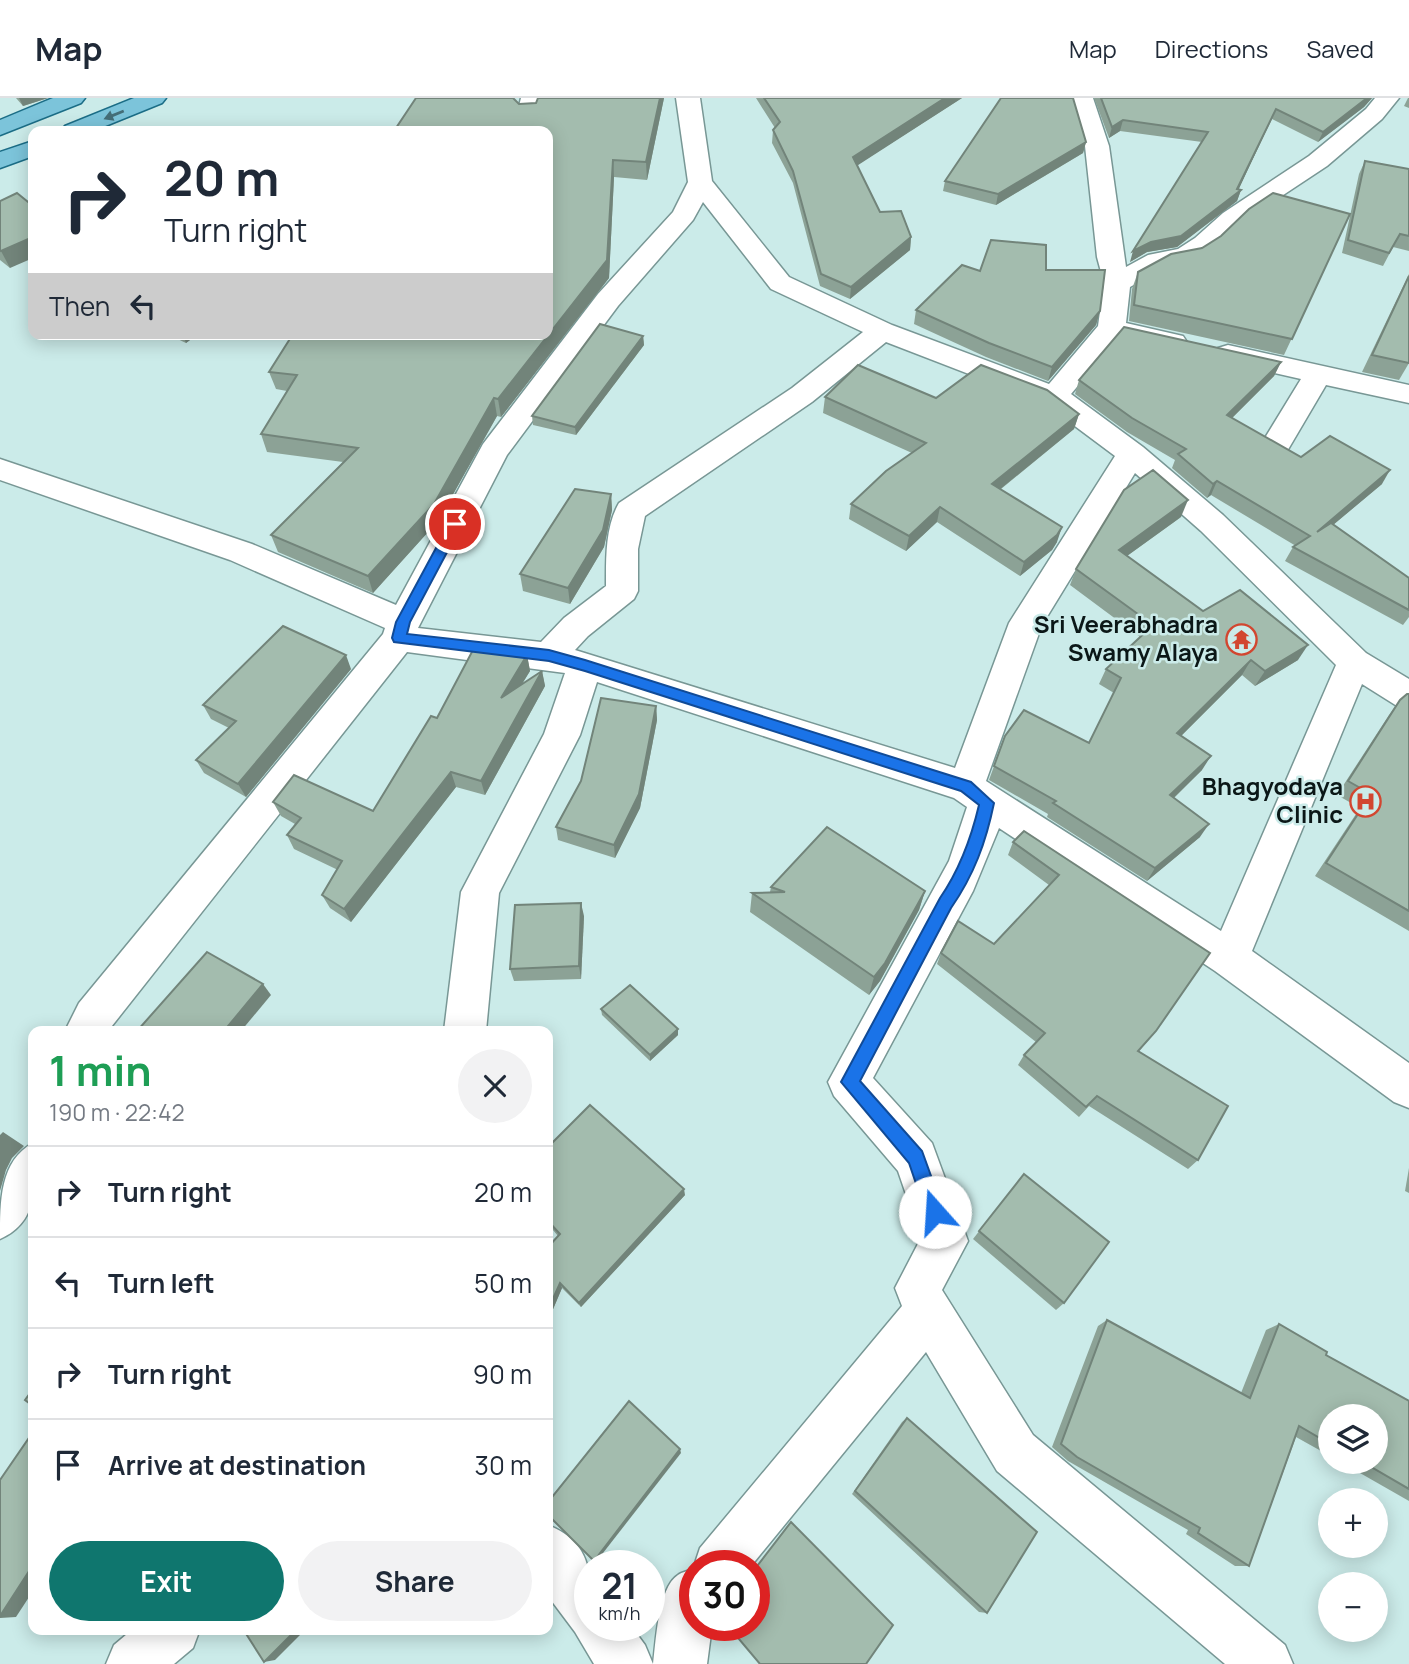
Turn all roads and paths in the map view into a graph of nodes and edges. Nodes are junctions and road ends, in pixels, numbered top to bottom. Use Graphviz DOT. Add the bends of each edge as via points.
graph roads {
  1 [pos="73,98"];
  2 [pos="154,98"];
  3 [pos="688,98"];
  4 [pos="1081,98"];
  5 [pos="1387,98"];
  6 [pos="86,126"];
  7 [pos="0,128"];
  8 [pos="28,150"];
  9 [pos="0,161"];
  10 [pos="699,182"];
  11 [pos="1117,283"];
  12 [pos="1112,328"];
  13 [pos="882,331"];
  14 [pos="1318,374"];
  15 [pos="1409,394"];
  16 [pos="1054,396"];
  17 [pos="1275,446"];
  18 [pos="1132,454"];
  19 [pos="0,469"];
  20 [pos="401,630"];
  21 [pos="549,656"];
  22 [pos="1354,662"];
  23 [pos="585,666"];
  24 [pos="1409,696"];
  25 [pos="976,795"];
  26 [pos="1230,958"];
  27 [pos="89,1026"];
  28 [pos="466,1026"];
  29 [pos="1409,1088"];
  30 [pos="28,1173"];
  31 [pos="0,1216"];
  32 [pos="928,1312"];
  33 [pos="731,1550"];
  34 [pos="553,1558"];
  35 [pos="574,1589"];
  36 [pos="167,1635"];
  37 [pos="610,1641"];
  38 [pos="683,1641"];
  39 [pos="133,1664"];
  40 [pos="626,1664"];
  41 [pos="680,1664"];
  42 [pos="1266,1664"];
  1 -- 7 [label="main road"];
  2 -- 6 [label="main road, one-way"];
  3 -- 10 [label="street"];
  4 -- 11 [label="street" via="1097,146"];
  5 -- 11 [label="street" via="1318,161 1232,218 1204,244 1186,256 1157,261"];
  8 -- 9 [label="main road"];
  10 -- 13 [label="street" via="780,284"];
  10 -- 20 [label="street" via="684,215 608,300 494,450"];
  11 -- 12 [label="street"];
  12 -- 14 [label="street"];
  12 -- 16 [label="street"];
  13 -- 16 [label="street"];
  13 -- 21 [label="street" via="802,395 630,511 622,549 622,591 576,627"];
  14 -- 15 [label="street"];
  14 -- 17 [label="street"];
  16 -- 18 [label="street"];
  18 -- 22 [label="street" via="1212,523"];
  18 -- 25 [label="street" via="1026,623"];
  19 -- 20 [label="street" via="241,552"];
  20 -- 21 [label="street"];
  20 -- 27 [label="street"];
  21 -- 23 [label="street"];
  22 -- 24 [label="street"];
  22 -- 26 [label="street"];
  23 -- 25 [label="street"];
  23 -- 28 [label="street" via="562,735 480,892"];
  25 -- 26 [label="street"];
  25 -- 32 [label="street" via="978,842 961,881 849,1082 916,1158 945,1241 918,1288"];
  26 -- 29 [label="street"];
  30 -- 31 [label="street"];
  32 -- 33 [label="street"];
  32 -- 42 [label="street" via="1015,1453"];
  34 -- 35 [label="street"];
  36 -- 39 [label="street"];
  37 -- 40 [label="street"];
  38 -- 41 [label="street"];
}
